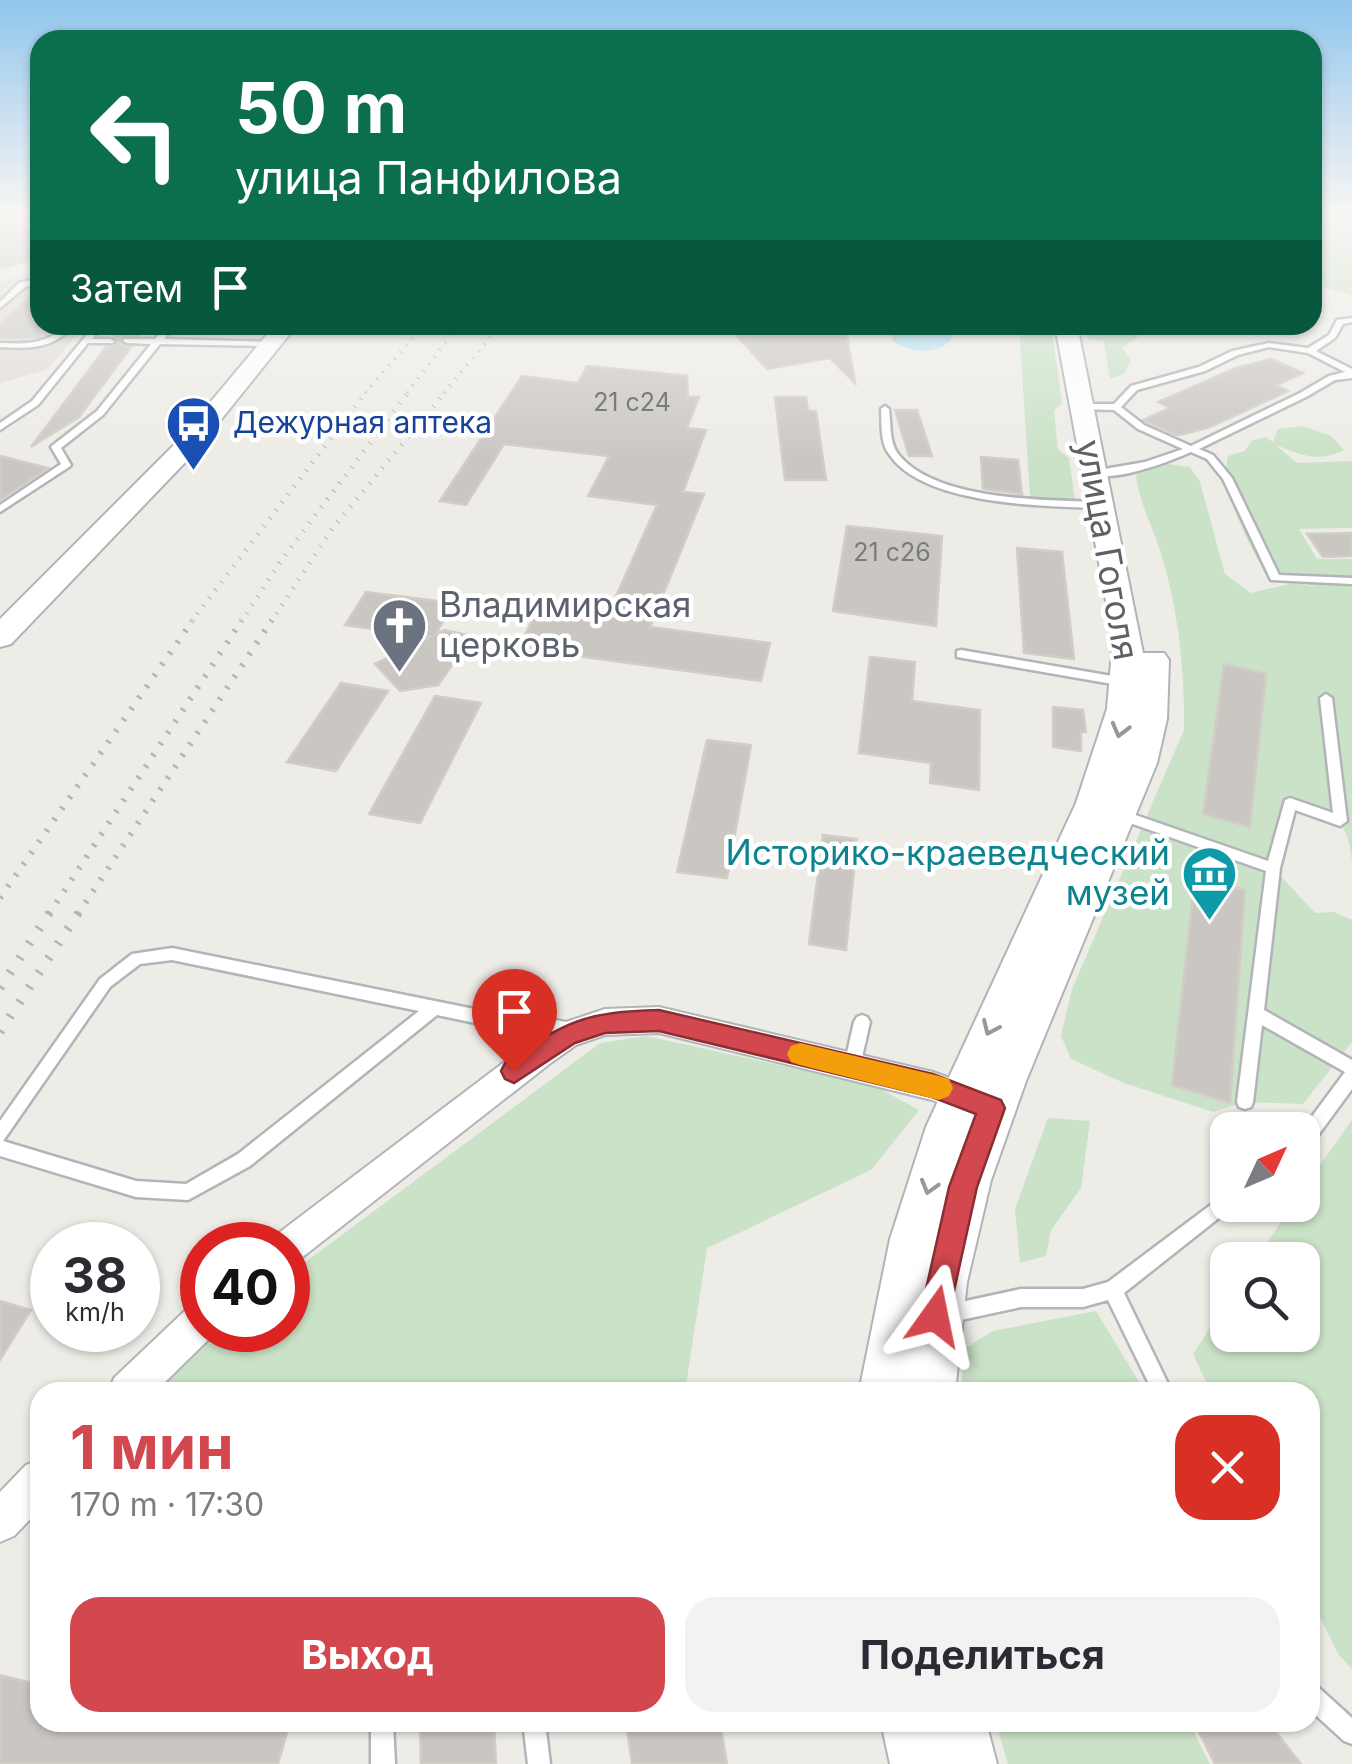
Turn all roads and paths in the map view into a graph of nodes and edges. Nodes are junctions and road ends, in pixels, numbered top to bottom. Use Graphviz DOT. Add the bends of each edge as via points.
graph roads {
  1 [pos="1352,320"];
  2 [pos="61,335"];
  3 [pos="91,335"];
  4 [pos="164,335"];
  5 [pos="256,335"];
  6 [pos="271,335"];
  7 [pos="271,335"];
  8 [pos="1070,335"];
  9 [pos="1084,335"];
  10 [pos="86,341"];
  11 [pos="110,341"];
  12 [pos="127,341"];
  13 [pos="160,341"];
  14 [pos="0,345"];
  15 [pos="1310,351"];
  16 [pos="1352,374"];
  17 [pos="1098,407"];
  18 [pos="886,409"];
  19 [pos="0,427"];
  20 [pos="1193,447"];
  21 [pos="1103,484"];
  22 [pos="0,509"];
  23 [pos="1352,581"];
  24 [pos="0,613"];
  25 [pos="0,637"];
  26 [pos="960,654"];
  27 [pos="1130,683"];
  28 [pos="1326,698"];
  29 [pos="1105,809"];
  30 [pos="1346,824"];
  31 [pos="1273,868"];
  32 [pos="434,1008"];
  33 [pos="1254,1013"];
  34 [pos="862,1022"];
  35 [pos="509,1023"];
  36 [pos="566,1035"];
  37 [pos="852,1066"];
  38 [pos="1352,1072"];
  39 [pos="976,1102"];
  40 [pos="1246,1102"];
  41 [pos="1320,1118"];
  42 [pos="0,1135"];
  43 [pos="0,1148"];
  44 [pos="1210,1214"];
  45 [pos="310,1230"];
  46 [pos="1113,1290"];
  47 [pos="916,1312"];
  48 [pos="180,1341"];
  49 [pos="138,1382"];
  50 [pos="889,1382"];
  51 [pos="928,1382"];
  52 [pos="1159,1382"];
  53 [pos="30,1490"];
  54 [pos="0,1522"];
  55 [pos="1320,1704"];
  56 [pos="382,1732"];
  57 [pos="535,1732"];
  58 [pos="914,1732"];
  59 [pos="958,1732"];
  60 [pos="1352,1734"];
  61 [pos="539,1762"];
  62 [pos="383,1764"];
  63 [pos="922,1764"];
  64 [pos="966,1764"];
  1 -- 15 [label="lane" via="1340,322"];
  2 -- 14 [label="lane" via="44,346"];
  3 -- 10 [label="lane"];
  4 -- 13 [label="lane"];
  5 -- 13 [label="lane"];
  6 -- 24 [label="street"];
  7 -- 25 [label="street" via="196,434"];
  8 -- 17 [label="street, улица Гоголя"];
  9 -- 17 [label="street"];
  10 -- 11 [label="lane"];
  10 -- 19 [label="lane" via="35,403"];
  12 -- 13 [label="lane"];
  13 -- 22 [label="lane" via="100,413 56,447 66,466"];
  15 -- 16 [label="lane"];
  15 -- 17 [label="lane" via="1270,345 1235,353"];
  16 -- 20 [label="lane" via="1338,374"];
  17 -- 20 [label="lane"];
  17 -- 21 [label="street"];
  18 -- 21 [label="lane" via="894,454 933,484 965,492"];
  20 -- 21 [label="lane"];
  20 -- 23 [label="lane" via="1227,478 1275,578"];
  21 -- 27 [label="street, улица Гоголя"];
  21 -- 29 [label="street" via="1152,644 1154,688 1140,763"];
  26 -- 27 [label="lane"];
  27 -- 29 [label="street, улица Гоголя, one-way"];
  28 -- 30 [label="lane"];
  29 -- 31 [label="lane"];
  29 -- 39 [label="street"];
  30 -- 31 [label="lane" via="1290,804"];
  31 -- 33 [label="lane"];
  32 -- 35 [label="lane"];
  32 -- 42 [label="lane" via="172,954 137,958 105,982"];
  32 -- 43 [label="lane" via="244,1160 188,1192 136,1189"];
  33 -- 38 [label="lane"];
  33 -- 40 [label="lane"];
  34 -- 37 [label="lane"];
  35 -- 36 [label="street"];
  36 -- 37 [label="street" via="605,1022 659,1020"];
  36 -- 45 [label="street"];
  37 -- 39 [label="street"];
  38 -- 41 [label="lane"];
  39 -- 47 [label="street" via="932,1176"];
  44 -- 46 [label="lane"];
  46 -- 47 [label="lane"];
  46 -- 52 [label="lane"];
  47 -- 50 [label="street"];
  47 -- 51 [label="street"];
  48 -- 49 [label="street"];
  53 -- 54 [label="street"];
  55 -- 60 [label="lane"];
  56 -- 62 [label="lane"];
  57 -- 61 [label="lane"];
  58 -- 63 [label="street"];
  59 -- 64 [label="street"];
}
